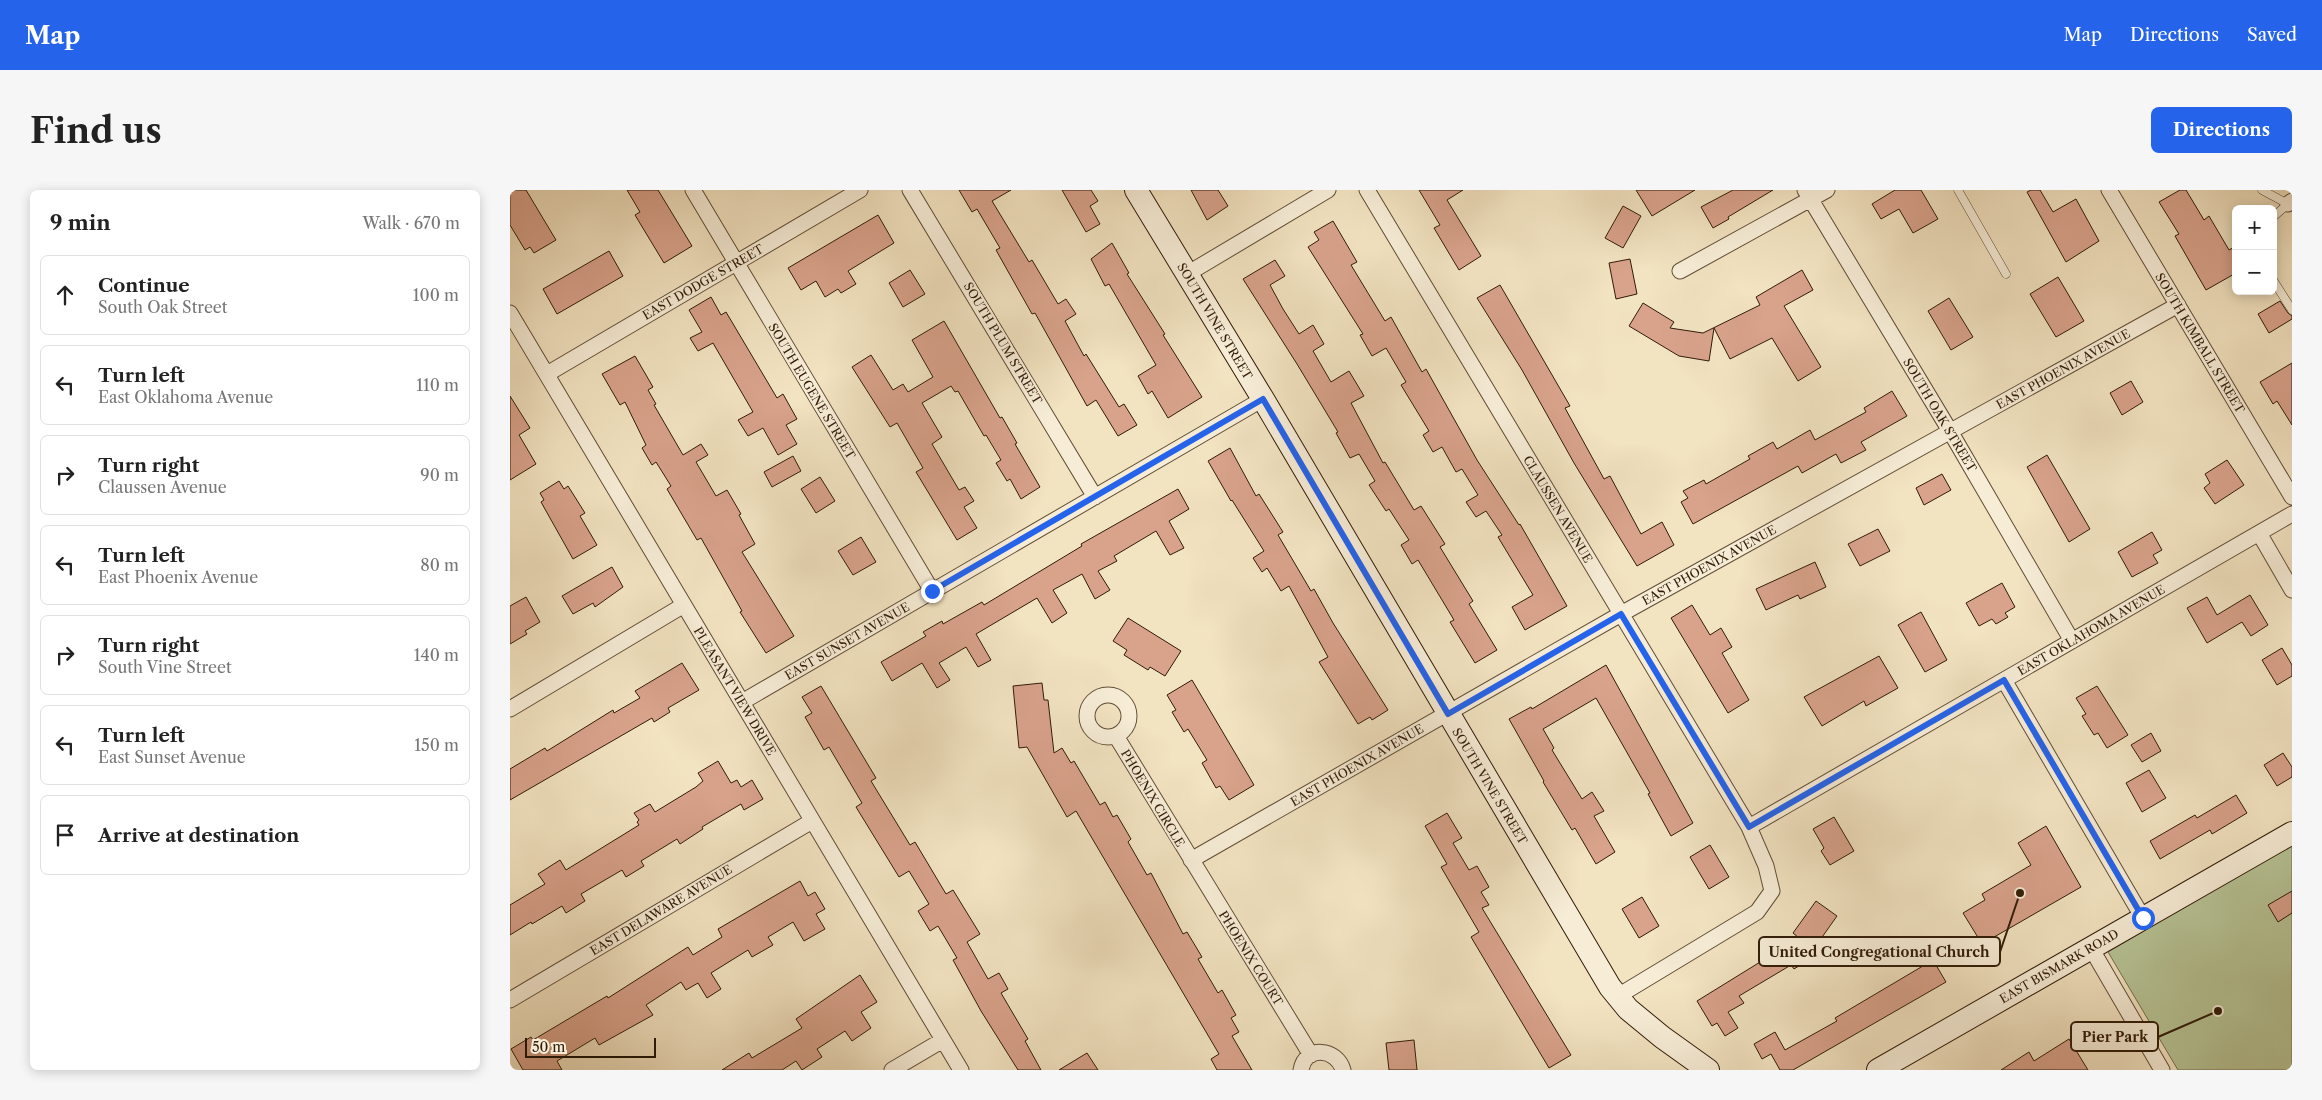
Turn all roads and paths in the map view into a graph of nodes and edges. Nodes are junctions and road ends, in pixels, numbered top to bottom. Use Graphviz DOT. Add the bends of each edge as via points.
graph roads {
  1 [pos="693,190"];
  2 [pos="860,190"];
  3 [pos="910,190"];
  4 [pos="1136,190"];
  5 [pos="1328,190"];
  6 [pos="1367,190"];
  7 [pos="1827,190"];
  8 [pos="1958,190"];
  9 [pos="2109,190"];
  10 [pos="2262,190"];
  11 [pos="1808,195"];
  12 [pos="2290,202"];
  13 [pos="2277,213"];
  14 [pos="736,263"];
  15 [pos="1680,271"];
  16 [pos="1186,274"];
  17 [pos="2006,274"];
  18 [pos="2277,286"];
  19 [pos="2178,305"];
  20 [pos="2292,310"];
  21 [pos="510,313"];
  22 [pos="546,374"];
  23 [pos="1263,399"];
  24 [pos="1950,431"];
  25 [pos="1095,497"];
  26 [pos="2292,497"];
  27 [pos="2292,514"];
  28 [pos="2258,533"];
  29 [pos="2292,590"];
  30 [pos="932,591"];
  31 [pos="684,605"];
  32 [pos="1621,614"];
  33 [pos="2072,641"];
  34 [pos="2004,680"];
  35 [pos="742,702"];
  36 [pos="510,709"];
  37 [pos="1448,714"];
  38 [pos="1116,736"];
  39 [pos="812,820"];
  40 [pos="1749,827"];
  41 [pos="2292,833"];
  42 [pos="1191,860"];
  43 [pos="2143,918"];
  44 [pos="2090,948"];
  45 [pos="1618,996"];
  46 [pos="510,1000"];
  47 [pos="943,1040"];
  48 [pos="1311,1055"];
  49 [pos="892,1070"];
  50 [pos="961,1070"];
  51 [pos="1301,1070"];
  52 [pos="1343,1070"];
  53 [pos="1708,1070"];
  54 [pos="1878,1070"];
  55 [pos="2162,1070"];
  1 -- 14 [label="street, SOUTH EUGENE STREET"];
  2 -- 14 [label="street, EAST DODGE STREET"];
  3 -- 25 [label="street, SOUTH PLUM STREET"];
  4 -- 16 [label="street, SOUTH VINE STREET"];
  5 -- 16 [label="street"];
  6 -- 32 [label="street, CLAUSSEN AVENUE"];
  7 -- 11 [label="street"];
  8 -- 17 [label="lane"];
  9 -- 19 [label="street, SOUTH KIMBALL STREET"];
  10 -- 12 [label="lane"];
  11 -- 15 [label="street"];
  11 -- 24 [label="street, SOUTH OAK STREET"];
  12 -- 13 [label="lane"];
  14 -- 22 [label="street, EAST DODGE STREET"];
  14 -- 30 [label="street, SOUTH EUGENE STREET"];
  16 -- 23 [label="street, SOUTH VINE STREET"];
  18 -- 20 [label="lane"];
  19 -- 24 [label="street, EAST PHOENIX AVENUE"];
  19 -- 26 [label="street, SOUTH KIMBALL STREET"];
  21 -- 22 [label="street, PLEASANT VIEW DRIVE"];
  22 -- 31 [label="street, PLEASANT VIEW DRIVE"];
  23 -- 25 [label="street, EAST SUNSET AVENUE"];
  23 -- 37 [label="street, SOUTH VINE STREET"];
  24 -- 32 [label="street, EAST PHOENIX AVENUE"];
  24 -- 33 [label="street, SOUTH OAK STREET"];
  25 -- 30 [label="street, EAST SUNSET AVENUE"];
  27 -- 28 [label="street, EAST OKLAHOMA AVENUE"];
  28 -- 29 [label="street"];
  28 -- 33 [label="street, EAST OKLAHOMA AVENUE"];
  30 -- 35 [label="street, EAST SUNSET AVENUE"];
  31 -- 35 [label="street, PLEASANT VIEW DRIVE"];
  31 -- 36 [label="street"];
  32 -- 37 [label="street, EAST PHOENIX AVENUE"];
  32 -- 40 [label="street, CLAUSSEN AVENUE"];
  33 -- 34 [label="street, EAST OKLAHOMA AVENUE"];
  34 -- 40 [label="street, EAST OKLAHOMA AVENUE"];
  34 -- 43 [label="street"];
  35 -- 39 [label="street, PLEASANT VIEW DRIVE"];
  37 -- 42 [label="street, EAST PHOENIX AVENUE"];
  37 -- 45 [label="street, SOUTH VINE STREET"];
  38 -- 42 [label="street, PHOENIX CIRCLE"];
  39 -- 46 [label="street, EAST DELAWARE AVENUE"];
  39 -- 47 [label="street, PLEASANT VIEW DRIVE"];
  40 -- 45 [label="street" via="1766,866 1772,891 1757,912"];
  41 -- 43 [label="street, EAST BISMARK ROAD"];
  42 -- 48 [label="street, PHOENIX COURT"];
  43 -- 44 [label="street, EAST BISMARK ROAD"];
  44 -- 54 [label="street, EAST BISMARK ROAD"];
  44 -- 55 [label="street"];
  45 -- 53 [label="street, SOUTH VINE STREET" via="1628,1009 1662,1037"];
  47 -- 49 [label="street"];
  47 -- 50 [label="street, PLEASANT VIEW DRIVE"];
  48 -- 51 [label="street"];
  48 -- 52 [label="street" via="1318,1052 1331,1054 1341,1063"];
}
